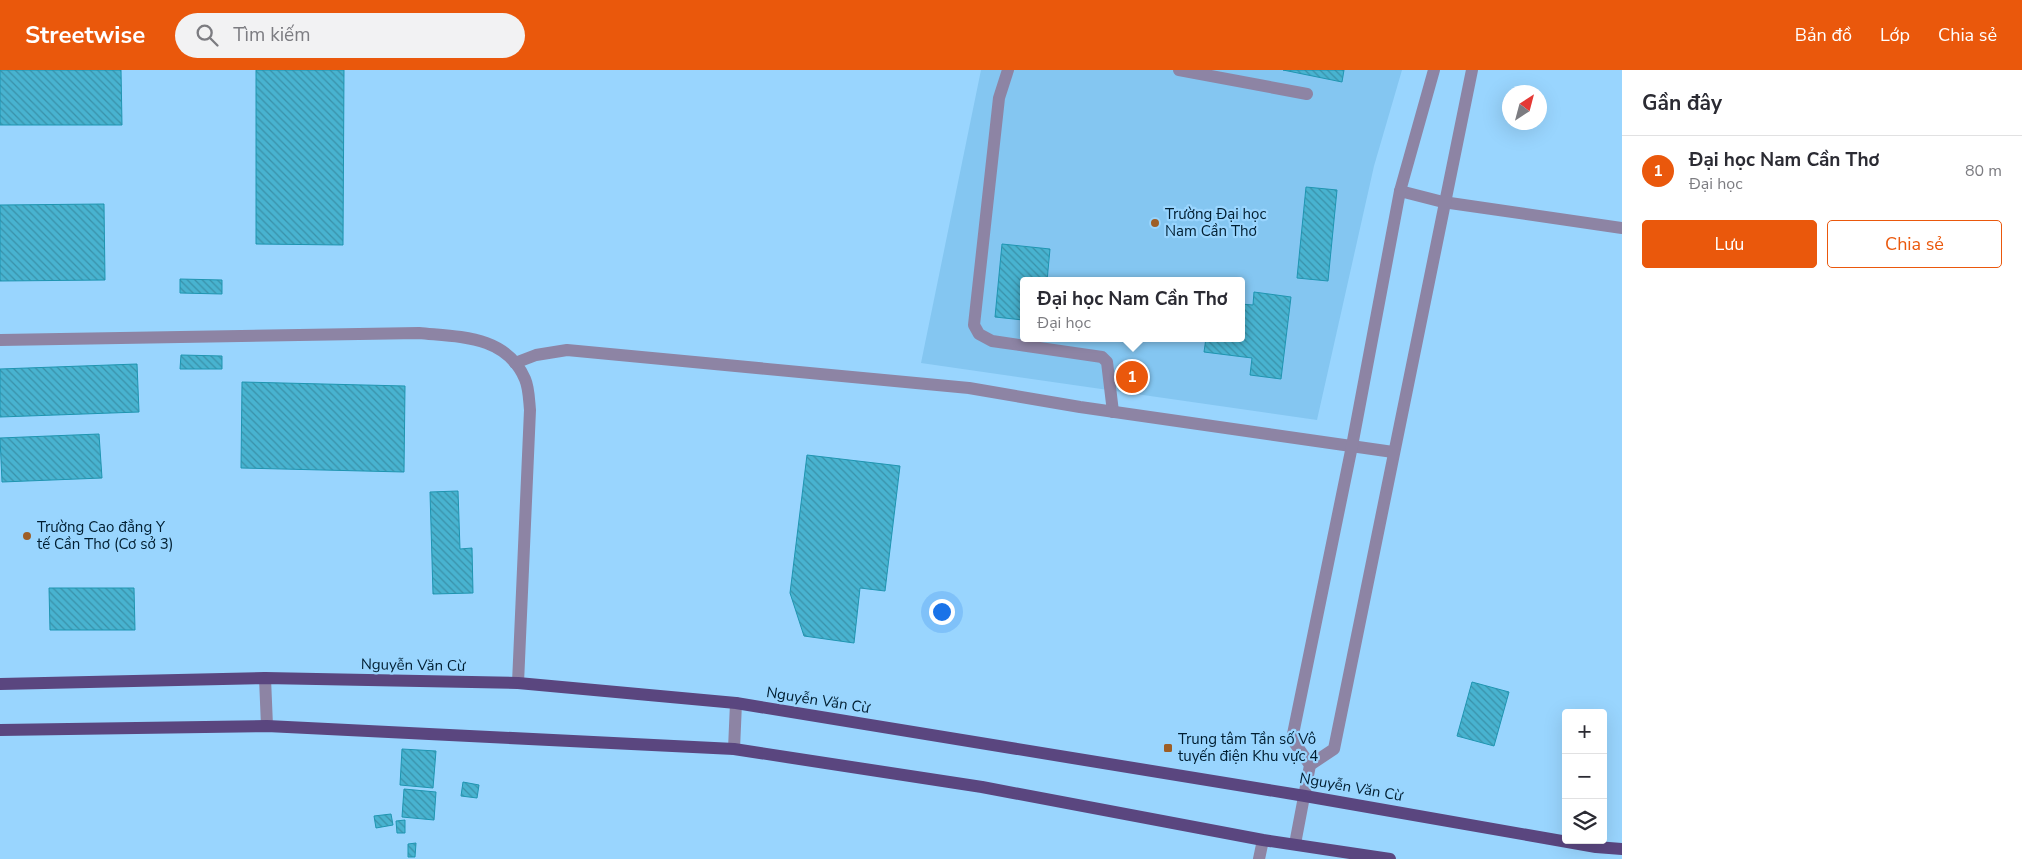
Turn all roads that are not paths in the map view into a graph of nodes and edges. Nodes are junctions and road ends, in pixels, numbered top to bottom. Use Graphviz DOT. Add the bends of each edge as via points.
graph roads {
  1 [pos="1008,70"];
  2 [pos="1179,70"];
  3 [pos="1434,70"];
  4 [pos="1472,70"];
  5 [pos="1307,94"];
  6 [pos="1400,191"];
  7 [pos="1443,202"];
  8 [pos="1622,228"];
  9 [pos="0,340"];
  10 [pos="515,364"];
  11 [pos="1113,412"];
  12 [pos="1352,446"];
  13 [pos="1393,452"];
  14 [pos="265,678"];
  15 [pos="518,683"];
  16 [pos="0,684"];
  17 [pos="736,703"];
  18 [pos="267,726"];
  19 [pos="0,730"];
  20 [pos="734,749"];
  21 [pos="1310,765"];
  22 [pos="1305,796"];
  23 [pos="1263,840"];
  24 [pos="1295,844"];
  25 [pos="1622,849"];
  26 [pos="1259,859"];
  27 [pos="1390,859"];
  1 -- 11 [label="street" via="999,98 974,325 979,334 992,341 1102,357 1107,362"];
  2 -- 5 [label="street"];
  3 -- 6 [label="street"];
  4 -- 7 [label="street"];
  6 -- 7 [label="street"];
  6 -- 12 [label="street"];
  7 -- 8 [label="street"];
  7 -- 13 [label="street"];
  9 -- 10 [label="street" via="419,333 478,339 500,349"];
  10 -- 11 [label="street" via="536,355 567,350 969,388"];
  10 -- 15 [label="street" via="526,380 530,410"];
  11 -- 12 [label="street"];
  12 -- 13 [label="street"];
  12 -- 21 [label="street" via="1292,739"];
  13 -- 21 [label="street" via="1334,749"];
  14 -- 15 [label="main road, Nguyễn Văn Cừ"];
  14 -- 16 [label="main road, Nguyễn Văn Cừ"];
  14 -- 18 [label="street"];
  15 -- 17 [label="main road, Nguyễn Văn Cừ"];
  17 -- 20 [label="street"];
  17 -- 22 [label="main road, Nguyễn Văn Cừ"];
  18 -- 19 [label="main road"];
  18 -- 20 [label="main road"];
  20 -- 23 [label="main road" via="982,787"];
  21 -- 22 [label="street"];
  22 -- 24 [label="street"];
  22 -- 25 [label="main road, Nguyễn Văn Cừ"];
  23 -- 24 [label="main road"];
  23 -- 26 [label="street"];
  24 -- 27 [label="main road"];
}
